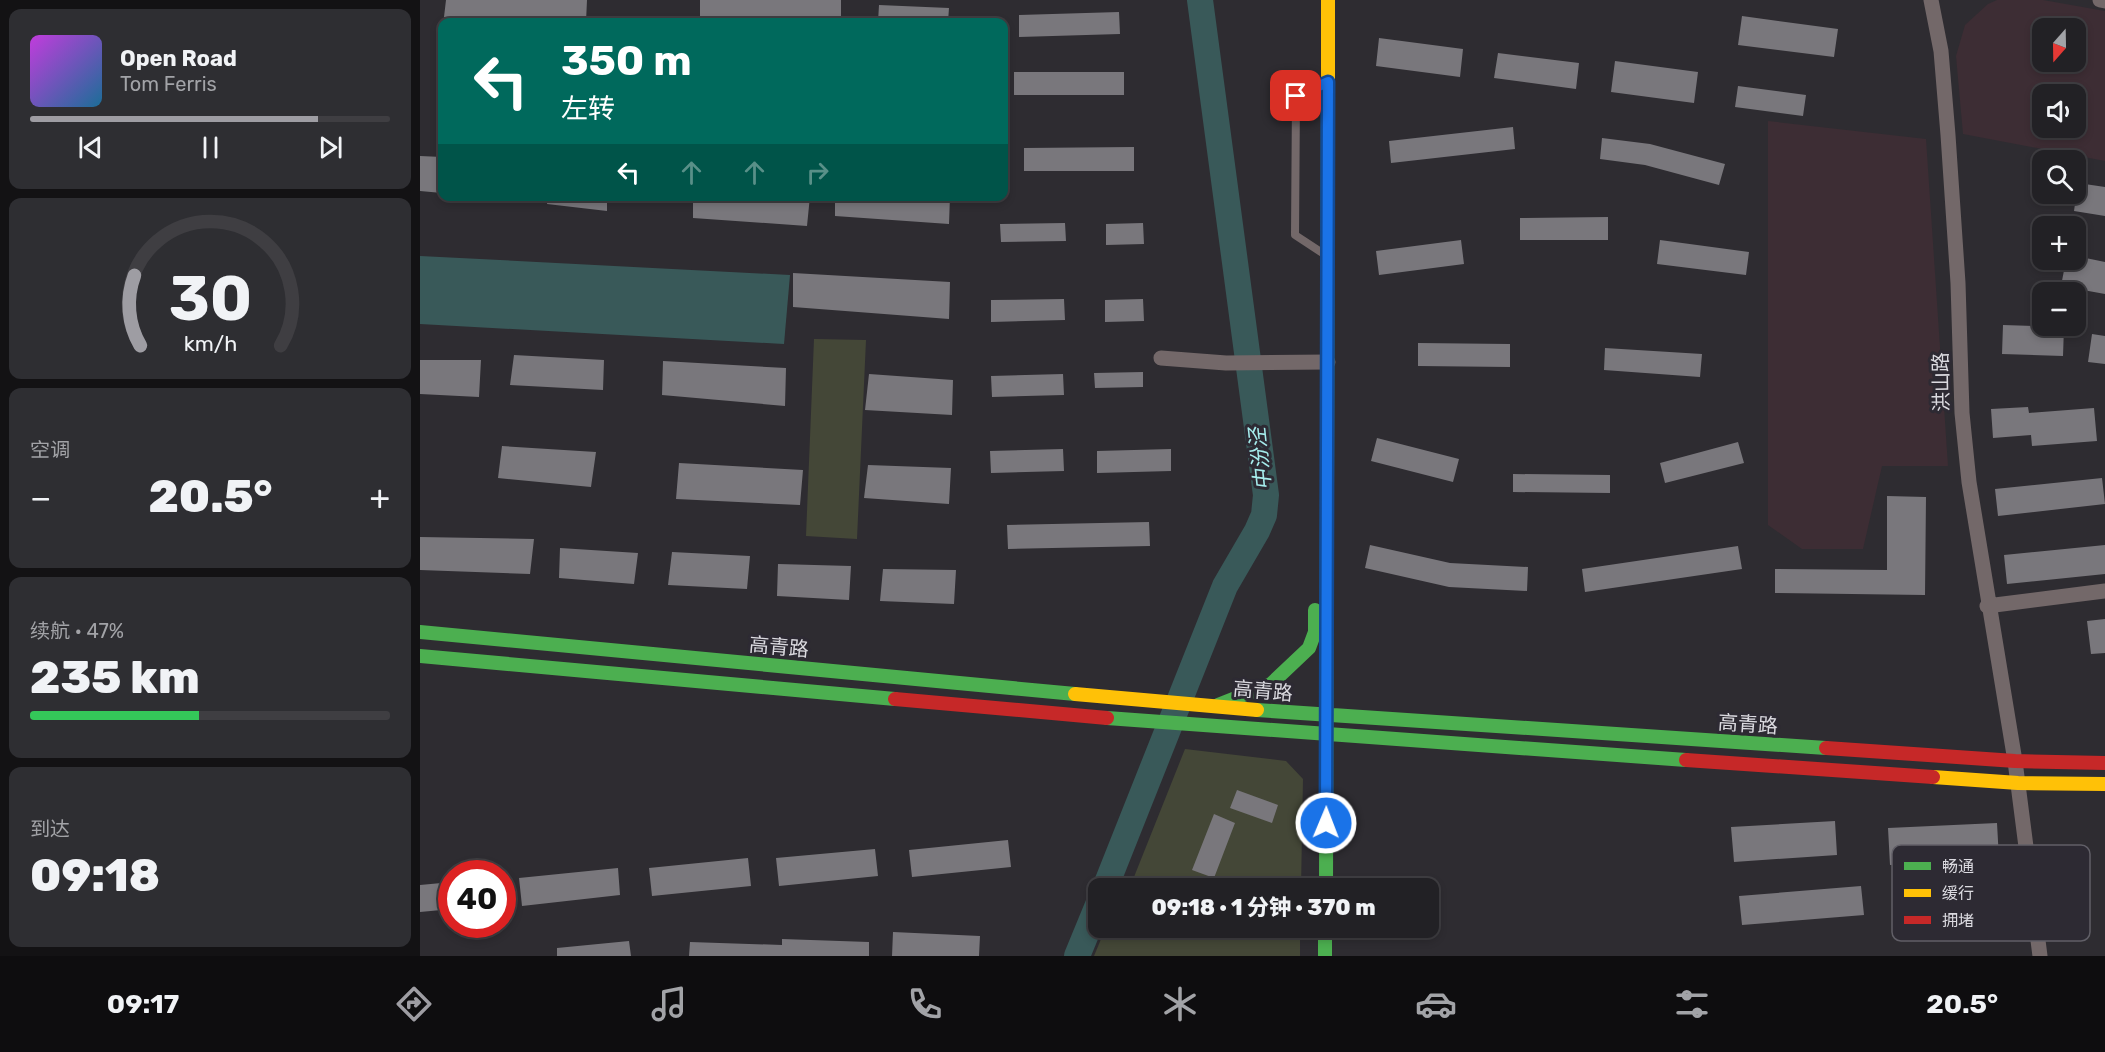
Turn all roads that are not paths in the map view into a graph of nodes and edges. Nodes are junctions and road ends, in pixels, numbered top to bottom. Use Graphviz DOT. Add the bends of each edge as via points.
graph roads {
  1 [pos="1328,0"];
  2 [pos="1931,0"];
  3 [pos="2100,0"];
  4 [pos="2105,1"];
  5 [pos="1328,82"];
  6 [pos="1328,256"];
  7 [pos="1161,358"];
  8 [pos="1328,362"];
  9 [pos="1328,555"];
  10 [pos="2105,591"];
  11 [pos="1987,606"];
  12 [pos="420,632"];
  13 [pos="420,656"];
  14 [pos="1207,706"];
  15 [pos="1328,716"];
  16 [pos="1328,737"];
  17 [pos="2015,761"];
  18 [pos="2105,763"];
  19 [pos="2018,783"];
  20 [pos="2105,784"];
  21 [pos="2026,845"];
  22 [pos="1326,878"];
  23 [pos="1325,938"];
  24 [pos="2038,941"];
  25 [pos="1324,956"];
  26 [pos="2040,956"];
  1 -- 5 [label="main road"];
  2 -- 11 [label="street, 洪山路" via="1941,51 1948,135 1965,450"];
  3 -- 4 [label="street"];
  5 -- 6 [label="main road"];
  5 -- 6 [label="lane" via="1296,96 1295,225 1295,235"];
  6 -- 8 [label="main road"];
  7 -- 8 [label="street" via="1226,363"];
  8 -- 9 [label="main road"];
  9 -- 14 [label="main road" via="1316,577 1314,632 1309,648 1271,684"];
  9 -- 15 [label="main road"];
  10 -- 11 [label="street"];
  11 -- 17 [label="street, 洪山路"];
  12 -- 14 [label="main road, 高青路"];
  13 -- 16 [label="main road, 高青路"];
  14 -- 15 [label="main road, 高青路"];
  15 -- 16 [label="main road"];
  15 -- 17 [label="main road, 高青路"];
  16 -- 19 [label="main road, 高青路"];
  16 -- 22 [label="main road"];
  17 -- 18 [label="main road, 高青路"];
  17 -- 19 [label="street, 洪山路"];
  19 -- 20 [label="main road, 高青路"];
  19 -- 21 [label="street, 洪山路"];
  23 -- 25 [label="main road"];
  24 -- 26 [label="street, 洪山路"];
}
